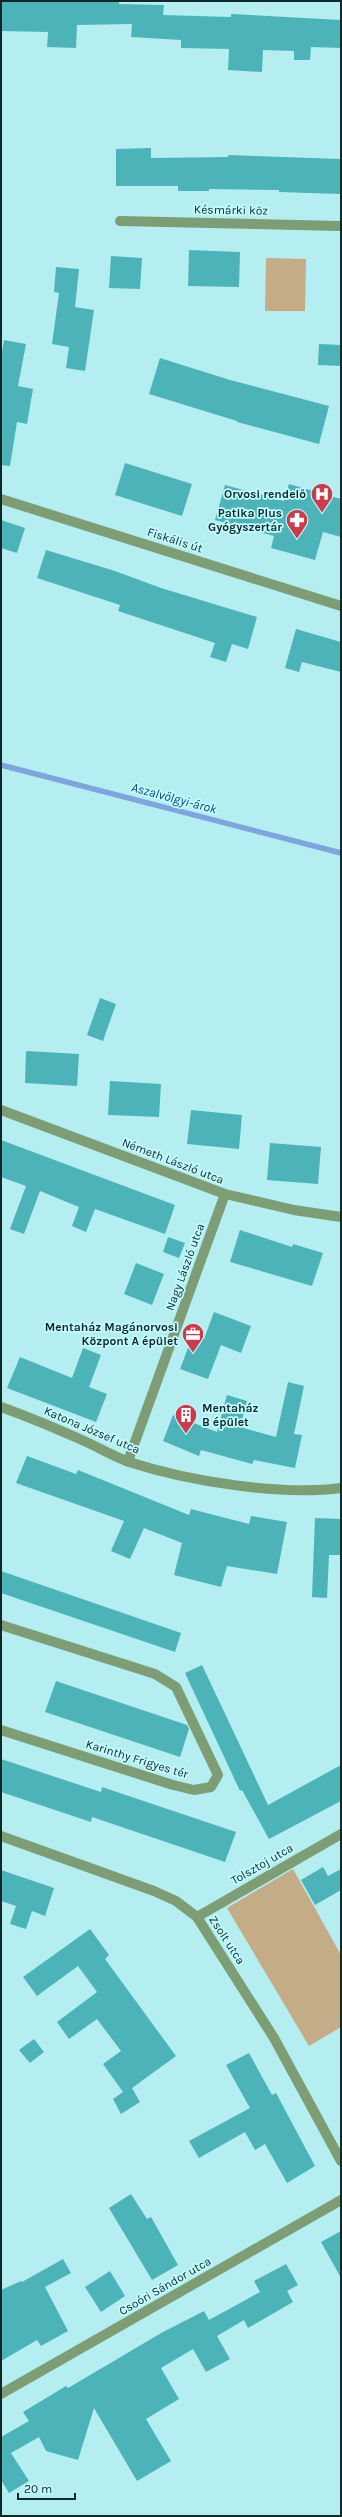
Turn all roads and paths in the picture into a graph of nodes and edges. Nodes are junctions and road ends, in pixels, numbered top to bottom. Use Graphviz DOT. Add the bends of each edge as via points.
graph roads {
  1 [pos="120,221"];
  2 [pos="341,226"];
  3 [pos="1,499"];
  4 [pos="341,606"];
  5 [pos="1,1110"];
  6 [pos="225,1194"];
  7 [pos="341,1217"];
  8 [pos="1,1407"];
  9 [pos="128,1461"];
  10 [pos="341,1488"];
  11 [pos="1,1624"];
  12 [pos="1,1730"];
  13 [pos="341,1834"];
  14 [pos="1,1836"];
  15 [pos="197,1917"];
  16 [pos="341,2161"];
  17 [pos="341,2200"];
  18 [pos="1,2394"];
  1 -- 2 [label="street, Késmárki köz"];
  3 -- 4 [label="street, Fiskális út"];
  5 -- 6 [label="street, Németh László utca"];
  6 -- 7 [label="street, Németh László utca" via="294,1210"];
  6 -- 9 [label="street, Nagy László utca"];
  8 -- 9 [label="street, Katona József utca" via="40,1421"];
  9 -- 10 [label="street, Katona József utca" via="226,1484 326,1490"];
  11 -- 12 [label="street, Karinthy Frigyes tér" via="155,1674 176,1687 218,1775 211,1787 194,1790"];
  13 -- 15 [label="street, Tolsztoj utca"];
  14 -- 15 [label="street, Zsolt utca" via="154,1891 176,1901"];
  15 -- 16 [label="street, Zsolt utca" via="274,2038"];
  17 -- 18 [label="street, Csoóri Sándor utca"];
}
